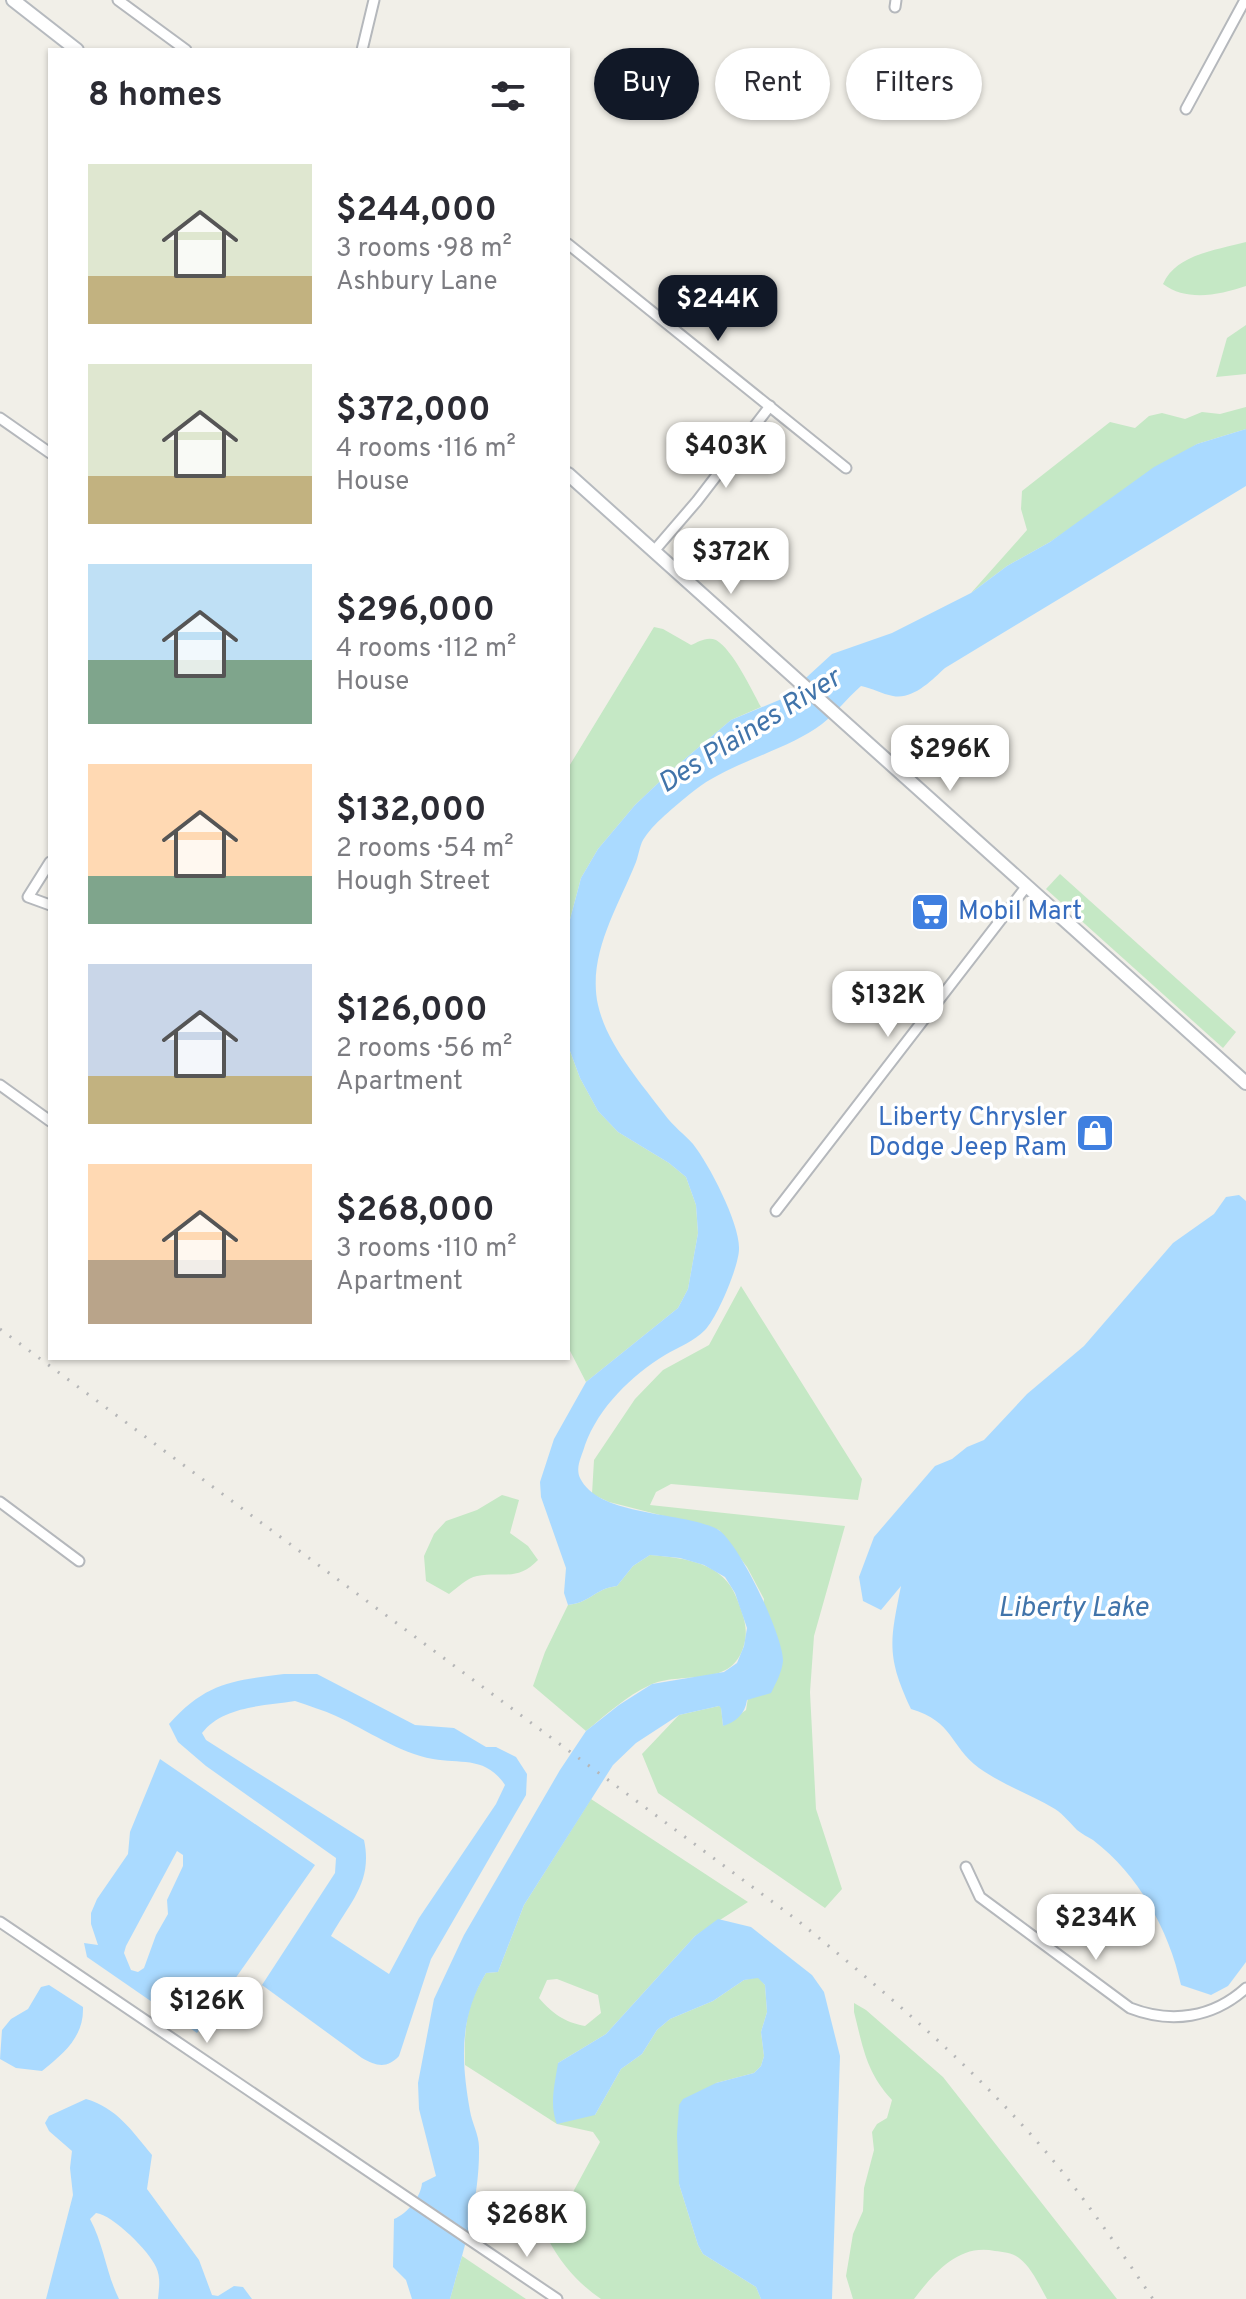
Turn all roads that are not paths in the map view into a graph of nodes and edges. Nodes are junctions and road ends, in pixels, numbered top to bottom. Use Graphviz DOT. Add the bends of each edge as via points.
graph roads {
  1 [pos="13,0"];
  2 [pos="118,0"];
  3 [pos="374,0"];
  4 [pos="1245,0"];
  5 [pos="74,48"];
  6 [pos="183,48"];
  7 [pos="362,48"];
  8 [pos="1186,109"];
  9 [pos="570,246"];
  10 [pos="770,406"];
  11 [pos="0,418"];
  12 [pos="48,452"];
  13 [pos="846,468"];
  14 [pos="570,476"];
  15 [pos="654,551"];
  16 [pos="48,865"];
  17 [pos="1026,887"];
  18 [pos="48,904"];
  19 [pos="1246,1083"];
  20 [pos="0,1085"];
  21 [pos="48,1120"];
  22 [pos="776,1211"];
  23 [pos="0,1502"];
  24 [pos="79,1561"];
  25 [pos="966,1867"];
  26 [pos="0,1922"];
  27 [pos="1246,1988"];
  28 [pos="557,2299"];
  1 -- 5 [label="main road"];
  2 -- 6 [label="street"];
  3 -- 7 [label="street"];
  4 -- 8 [label="street"];
  9 -- 10 [label="street"];
  10 -- 13 [label="street"];
  10 -- 15 [label="street"];
  11 -- 12 [label="street"];
  14 -- 15 [label="main road"];
  15 -- 17 [label="main road"];
  16 -- 18 [label="street" via="28,897"];
  17 -- 19 [label="main road"];
  17 -- 22 [label="street"];
  20 -- 21 [label="street"];
  23 -- 24 [label="street"];
  25 -- 27 [label="street" via="980,1897 1130,2008 1147,2015 1205,2014"];
  26 -- 28 [label="street"];
}
